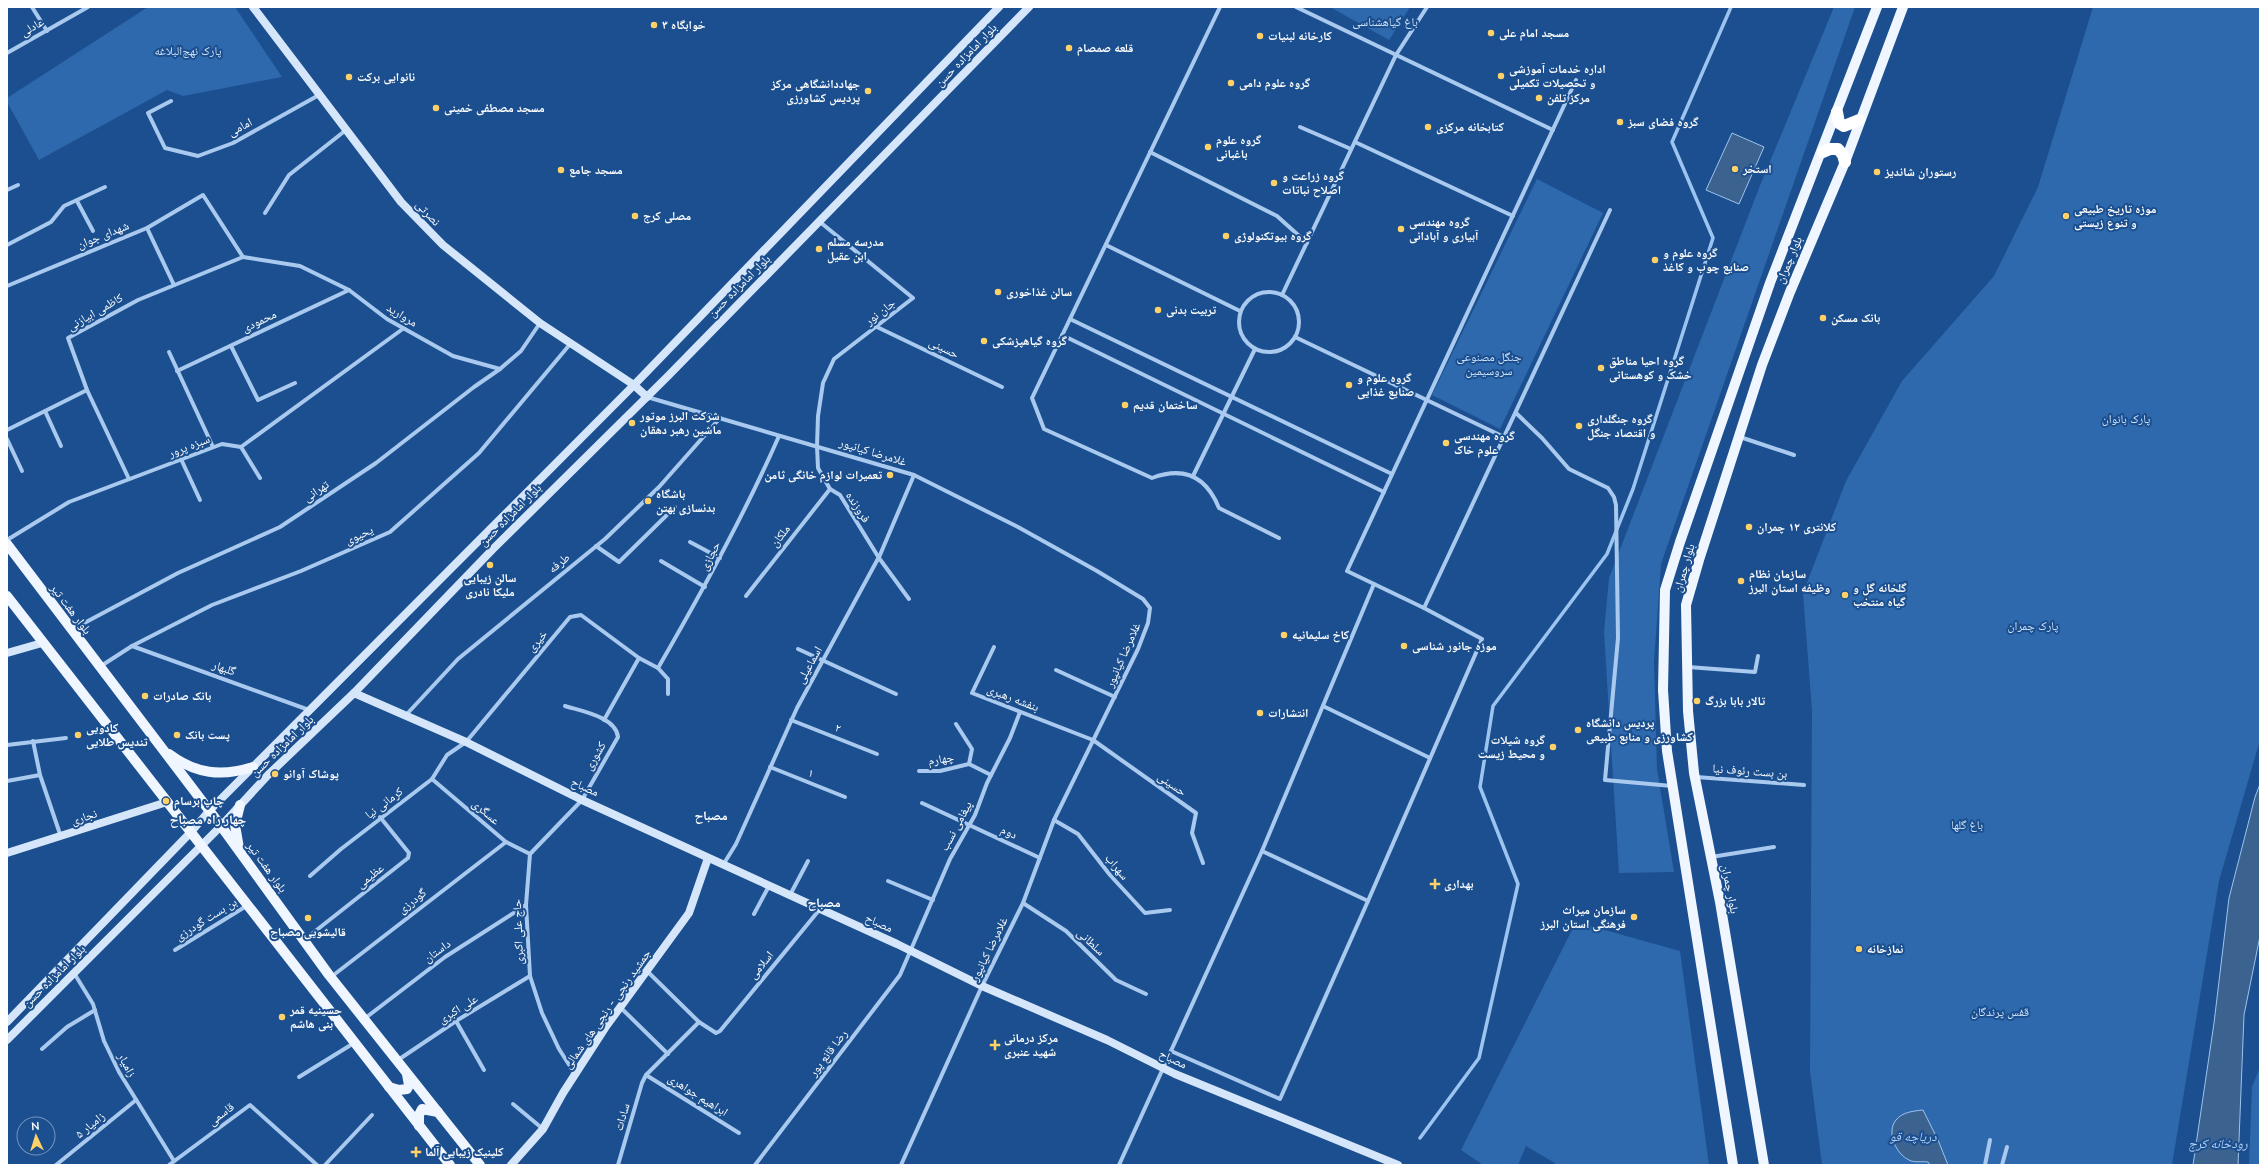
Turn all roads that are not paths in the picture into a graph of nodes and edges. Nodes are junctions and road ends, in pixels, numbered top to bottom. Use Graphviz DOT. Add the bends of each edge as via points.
graph roads {
  1 [pos="32,7"];
  2 [pos="88,7"];
  3 [pos="253,7"];
  4 [pos="999,7"];
  5 [pos="1029,7"];
  6 [pos="1220,7"];
  7 [pos="1296,7"];
  8 [pos="1427,7"];
  9 [pos="1877,7"];
  10 [pos="1903,7"];
  11 [pos="47,30"];
  12 [pos="7,53"];
  13 [pos="1396,55"];
  14 [pos="1576,80"];
  15 [pos="319,95"];
  16 [pos="171,102"];
  17 [pos="1837,112"];
  18 [pos="1859,120"];
  19 [pos="1300,127"];
  20 [pos="346,130"];
  21 [pos="1553,130"];
  22 [pos="1355,142"];
  23 [pos="1351,150"];
  24 [pos="1150,152"];
  25 [pos="1823,152"];
  26 [pos="1844,162"];
  27 [pos="18,185"];
  28 [pos="105,188"];
  29 [pos="7,190"];
  30 [pos="77,201"];
  31 [pos="1610,210"];
  32 [pos="265,213"];
  33 [pos="1513,216"];
  34 [pos="820,222"];
  35 [pos="147,228"];
  36 [pos="93,231"];
  37 [pos="1307,243"];
  38 [pos="7,245"];
  39 [pos="1106,245"];
  40 [pos="243,257"];
  41 [pos="174,285"];
  42 [pos="7,286"];
  43 [pos="349,290"];
  44 [pos="1282,295"];
  45 [pos="1240,311"];
  46 [pos="1070,319"];
  47 [pos="540,323"];
  48 [pos="877,327"];
  49 [pos="404,328"];
  50 [pos="1062,335"];
  51 [pos="1295,337"];
  52 [pos="571,342"];
  53 [pos="231,346"];
  54 [pos="1255,349"];
  55 [pos="169,352"];
  56 [pos="500,369"];
  57 [pos="177,371"];
  58 [pos="295,383"];
  59 [pos="634,385"];
  60 [pos="1002,387"];
  61 [pos="87,390"];
  62 [pos="647,397"];
  63 [pos="1232,398"];
  64 [pos="1427,400"];
  65 [pos="45,411"];
  66 [pos="1516,413"];
  67 [pos="1223,415"];
  68 [pos="720,418"];
  69 [pos="7,430"];
  70 [pos="779,436"];
  71 [pos="1504,437"];
  72 [pos="1739,437"];
  73 [pos="7,439"];
  74 [pos="61,446"];
  75 [pos="817,446"];
  76 [pos="213,447"];
  77 [pos="241,447"];
  78 [pos="1794,455"];
  79 [pos="181,459"];
  80 [pos="22,471"];
  81 [pos="1392,474"];
  82 [pos="914,475"];
  83 [pos="1193,476"];
  84 [pos="260,478"];
  85 [pos="129,480"];
  86 [pos="830,489"];
  87 [pos="1384,492"];
  88 [pos="200,500"];
  89 [pos="675,507"];
  90 [pos="1279,538"];
  91 [pos="7,540"];
  92 [pos="690,542"];
  93 [pos="7,544"];
  94 [pos="596,546"];
  95 [pos="720,558"];
  96 [pos="878,558"];
  97 [pos="661,561"];
  98 [pos="1374,584"];
  99 [pos="706,587"];
  100 [pos="7,596"];
  101 [pos="746,596"];
  102 [pos="910,599"];
  103 [pos="1424,608"];
  104 [pos="71,630"];
  105 [pos="42,643"];
  106 [pos="132,646"];
  107 [pos="994,647"];
  108 [pos="798,650"];
  109 [pos="7,653"];
  110 [pos="1758,656"];
  111 [pos="639,658"];
  112 [pos="823,661"];
  113 [pos="1688,667"];
  114 [pos="99,668"];
  115 [pos="658,668"];
  116 [pos="1056,670"];
  117 [pos="354,693"];
  118 [pos="668,694"];
  119 [pos="896,694"];
  120 [pos="1115,697"];
  121 [pos="565,706"];
  122 [pos="1323,706"];
  123 [pos="309,710"];
  124 [pos="1020,712"];
  125 [pos="405,716"];
  126 [pos="604,720"];
  127 [pos="791,720"];
  128 [pos="956,724"];
  129 [pos="66,738"];
  130 [pos="1093,740"];
  131 [pos="33,741"];
  132 [pos="466,742"];
  133 [pos="7,745"];
  134 [pos="160,748"];
  135 [pos="877,754"];
  136 [pos="1430,758"];
  137 [pos="969,764"];
  138 [pos="253,767"];
  139 [pos="770,767"];
  140 [pos="919,771"];
  141 [pos="40,775"];
  142 [pos="991,775"];
  143 [pos="1695,777"];
  144 [pos="432,779"];
  145 [pos="7,781"];
  146 [pos="1804,785"];
  147 [pos="1673,786"];
  148 [pos="845,797"];
  149 [pos="582,800"];
  150 [pos="167,802"];
  151 [pos="922,803"];
  152 [pos="240,805"];
  153 [pos="208,811"];
  154 [pos="380,817"];
  155 [pos="1054,820"];
  156 [pos="970,824"];
  157 [pos="221,826"];
  158 [pos="191,832"];
  159 [pos="61,838"];
  160 [pos="506,842"];
  161 [pos="202,845"];
  162 [pos="1774,847"];
  163 [pos="1262,851"];
  164 [pos="240,852"];
  165 [pos="7,853"];
  166 [pos="530,854"];
  167 [pos="1711,857"];
  168 [pos="708,858"];
  169 [pos="1040,858"];
  170 [pos="808,861"];
  171 [pos="1203,863"];
  172 [pos="723,865"];
  173 [pos="310,876"];
  174 [pos="888,880"];
  175 [pos="769,886"];
  176 [pos="790,895"];
  177 [pos="933,900"];
  178 [pos="1368,901"];
  179 [pos="1023,903"];
  180 [pos="248,905"];
  181 [pos="526,905"];
  182 [pos="820,909"];
  183 [pos="1170,910"];
  184 [pos="754,914"];
  185 [pos="304,940"];
  186 [pos="176,950"];
  187 [pos="912,951"];
  188 [pos="74,972"];
  189 [pos="648,972"];
  190 [pos="530,976"];
  191 [pos="330,977"];
  192 [pos="982,986"];
  193 [pos="1146,994"];
  194 [pos="621,1008"];
  195 [pos="95,1010"];
  196 [pos="364,1020"];
  197 [pos="456,1021"];
  198 [pos="7,1022"];
  199 [pos="699,1022"];
  200 [pos="7,1040"];
  201 [pos="355,1043"];
  202 [pos="42,1049"];
  203 [pos="1172,1051"];
  204 [pos="668,1054"];
  205 [pos="398,1060"];
  206 [pos="1164,1068"];
  207 [pos="484,1070"];
  208 [pos="407,1074"];
  209 [pos="575,1074"];
  210 [pos="646,1075"];
  211 [pos="299,1077"];
  212 [pos="389,1087"];
  213 [pos="136,1100"];
  214 [pos="512,1104"];
  215 [pos="438,1112"];
  216 [pos="372,1115"];
  217 [pos="419,1126"];
  218 [pos="543,1129"];
  219 [pos="739,1133"];
  220 [pos="1990,1140"];
  221 [pos="2007,1147"];
  222 [pos="174,1162"];
  223 [pos="56,1165"];
  224 [pos="169,1165"];
  225 [pos="317,1165"];
  226 [pos="325,1165"];
  227 [pos="450,1165"];
  228 [pos="480,1165"];
  229 [pos="511,1165"];
  230 [pos="618,1165"];
  231 [pos="755,1165"];
  232 [pos="901,1165"];
  233 [pos="1119,1165"];
  234 [pos="1398,1165"];
  235 [pos="1733,1165"];
  236 [pos="1764,1165"];
  237 [pos="1985,1165"];
  238 [pos="2002,1165"];
  1 -- 11 [label="street"];
  2 -- 11 [label="street, عادلی"];
  3 -- 15 [label="main road, نصرتی"];
  4 -- 59 [label="main road, بلوار امامزاده حسن"];
  5 -- 34 [label="main road, بلوار امامزاده حسن"];
  6 -- 24 [label="street"];
  7 -- 13 [label="street"];
  8 -- 13 [label="street"];
  9 -- 17 [label="main road, بلوار چمران"];
  10 -- 18 [label="main road, بلوار چمران"];
  11 -- 12 [label="street, عادلی"];
  13 -- 21 [label="street"];
  13 -- 22 [label="street"];
  14 -- 21 [label="street"];
  15 -- 16 [label="street, امامی" via="233,143 198,156 165,148 148,113"];
  15 -- 20 [label="main road, نصرتی"];
  17 -- 18 [label="highway" via="1839,123 1844,126"];
  17 -- 25 [label="main road, بلوار چمران"];
  18 -- 26 [label="main road, بلوار چمران"];
  19 -- 23 [label="street"];
  20 -- 32 [label="street" via="289,175"];
  20 -- 47 [label="main road, نصرتی" via="401,202 443,246"];
  21 -- 33 [label="street"];
  22 -- 23 [label="street"];
  22 -- 33 [label="street"];
  23 -- 37 [label="street"];
  24 -- 37 [label="street" via="1277,216"];
  24 -- 39 [label="street"];
  25 -- 26 [label="highway" via="1838,149 1843,155"];
  25 -- 147 [label="main road, بلوار چمران" via="1770,283 1665,590 1663,690 1667,751"];
  26 -- 72 [label="main road, بلوار چمران" via="1762,365"];
  27 -- 29 [label="street"];
  28 -- 30 [label="street"];
  30 -- 36 [label="street"];
  30 -- 38 [label="street" via="64,206 51,222"];
  31 -- 66 [label="street"];
  33 -- 64 [label="street"];
  34 -- 48 [label="street, جان نور" via="913,298"];
  34 -- 62 [label="main road, بلوار امامزاده حسن"];
  35 -- 40 [label="street, شهدای جوان" via="203,196"];
  35 -- 41 [label="street"];
  35 -- 42 [label="street, شهدای جوان"];
  37 -- 44 [label="street"];
  39 -- 45 [label="street"];
  39 -- 46 [label="street"];
  40 -- 41 [label="street, کاظمی ابیازنی"];
  40 -- 43 [label="street, مروارید" via="300,266"];
  41 -- 61 [label="street, کاظمی ابیازنی" via="138,300 68,338"];
  43 -- 49 [label="street, مروارید" via="387,319"];
  43 -- 53 [label="street, محمودی"];
  44 -- 45 [label="street" via="1274,292 1260,293 1248,300"];
  44 -- 51 [label="street" via="1296,307 1300,320"];
  45 -- 54 [label="street" via="1238,324 1242,337"];
  46 -- 50 [label="street"];
  46 -- 63 [label="street"];
  47 -- 52 [label="main road, نصرتی"];
  47 -- 56 [label="street, تهرانی" via="521,351"];
  48 -- 60 [label="street, حسینی"];
  48 -- 75 [label="street, جان نور" via="834,359 823,383"];
  49 -- 56 [label="street, مروارید" via="453,356"];
  49 -- 77 [label="street"];
  50 -- 67 [label="street"];
  50 -- 83 [label="street" via="1032,398 1044,429 1152,478 1165,473"];
  51 -- 54 [label="street" via="1290,345 1278,352 1264,353"];
  51 -- 64 [label="street"];
  52 -- 59 [label="main road, نصرتی"];
  52 -- 106 [label="street, یحیوی" via="479,453 390,532 301,571 212,605"];
  53 -- 57 [label="street, محمودی"];
  53 -- 58 [label="street" via="258,400"];
  54 -- 63 [label="street"];
  55 -- 57 [label="street"];
  56 -- 104 [label="street, تهرانی" via="376,463 280,527 178,573"];
  57 -- 76 [label="street"];
  59 -- 62 [label="main road, نصرتی"];
  59 -- 123 [label="main road, بلوار امامزاده حسن"];
  61 -- 65 [label="street"];
  61 -- 85 [label="street"];
  62 -- 68 [label="street, غلامرضا کیانپور"];
  62 -- 117 [label="main road, بلوار امامزاده حسن" via="492,550"];
  63 -- 67 [label="street"];
  63 -- 81 [label="street"];
  64 -- 71 [label="street"];
  64 -- 81 [label="street"];
  65 -- 69 [label="street"];
  65 -- 74 [label="street"];
  66 -- 71 [label="street"];
  66 -- 147 [label="street" via="1542,438 1568,469 1608,488 1616,505 1618,638 1605,780"];
  67 -- 83 [label="street"];
  67 -- 87 [label="street"];
  68 -- 70 [label="street, غلامرضا کیانپور"];
  68 -- 94 [label="street, طرفه" via="659,487"];
  70 -- 75 [label="street, غلامرضا کیانپور"];
  70 -- 95 [label="street, حجازی" via="752,497"];
  71 -- 103 [label="street"];
  72 -- 78 [label="street"];
  72 -- 113 [label="main road, بلوار چمران" via="1686,605"];
  73 -- 80 [label="street"];
  75 -- 82 [label="street, غلامرضا کیانپور"];
  75 -- 86 [label="street, فروزنده" via="818,468"];
  76 -- 77 [label="street, سبزه پرور" via="222,444"];
  76 -- 79 [label="street, سبزه پرور"];
  77 -- 84 [label="street"];
  79 -- 85 [label="street, سبزه پرور"];
  79 -- 88 [label="street"];
  81 -- 87 [label="street"];
  82 -- 96 [label="street, اسماعیلی"];
  82 -- 120 [label="street, غلامرضا کیانپور" via="1018,527 1143,599 1150,608 1148,623"];
  83 -- 90 [label="street" via="1209,490 1219,508"];
  85 -- 91 [label="street, سبزه پرور" via="69,502"];
  86 -- 96 [label="street, فروزنده" via="840,495"];
  86 -- 101 [label="street, ملکان"];
  87 -- 98 [label="street" via="1347,571"];
  89 -- 94 [label="street" via="619,562"];
  92 -- 95 [label="street"];
  93 -- 104 [label="main road, بلوار هفت تیر"];
  94 -- 125 [label="street, طرفه" via="458,659"];
  95 -- 99 [label="street, حجازی"];
  96 -- 102 [label="street"];
  96 -- 112 [label="street, اسماعیلی"];
  97 -- 99 [label="street"];
  98 -- 103 [label="street"];
  98 -- 122 [label="street"];
  99 -- 115 [label="street, حجازی"];
  100 -- 105 [label="main road"];
  103 -- 136 [label="street" via="1482,639"];
  104 -- 114 [label="main road, بلوار هفت تیر"];
  105 -- 109 [label="main road"];
  105 -- 150 [label="main road"];
  106 -- 114 [label="street, یحیوی"];
  106 -- 123 [label="street, گلبهار"];
  107 -- 124 [label="street, بنفشه رهبری" via="972,693"];
  108 -- 112 [label="street"];
  110 -- 113 [label="street" via="1755,672"];
  111 -- 115 [label="street"];
  111 -- 126 [label="street"];
  111 -- 132 [label="street, خیری" via="581,614 570,617"];
  112 -- 119 [label="street"];
  112 -- 127 [label="street, اسماعیلی"];
  113 -- 143 [label="main road, بلوار چمران" via="1688,711"];
  114 -- 134 [label="main road, بلوار هفت تیر"];
  115 -- 118 [label="street" via="668,679"];
  116 -- 120 [label="street"];
  117 -- 125 [label="main road, مصباح"];
  117 -- 152 [label="main road, بلوار امامزاده حسن" via="268,774"];
  120 -- 130 [label="street, غلامرضا کیانپور"];
  121 -- 126 [label="street, کشوری"];
  122 -- 136 [label="street"];
  122 -- 163 [label="street"];
  123 -- 138 [label="main road, بلوار امامزاده حسن"];
  124 -- 130 [label="street, بنفشه رهبری"];
  124 -- 142 [label="street, پیغامی نسب"];
  125 -- 132 [label="main road, مصباح"];
  126 -- 149 [label="street, کشوری" via="614,726 618,737"];
  127 -- 135 [label="street, ۲"];
  127 -- 139 [label="street, اسماعیلی"];
  128 -- 137 [label="street, چهارم" via="972,749"];
  129 -- 131 [label="street"];
  130 -- 155 [label="street, غلامرضا کیانپور"];
  130 -- 171 [label="street, حسینی" via="1196,813 1192,833"];
  131 -- 133 [label="street"];
  131 -- 141 [label="street"];
  132 -- 144 [label="street, کرمانی نیا" via="447,755"];
  132 -- 149 [label="main road, مصباح"];
  134 -- 138 [label="main road" via="191,769 205,772 235,773"];
  134 -- 153 [label="main road, بلوار هفت تیر"];
  136 -- 178 [label="street"];
  137 -- 140 [label="street, چهارم" via="940,771"];
  137 -- 142 [label="street"];
  138 -- 153 [label="main road, بلوار امامزاده حسن"];
  139 -- 148 [label="street, ۱"];
  139 -- 172 [label="street, اسماعیلی" via="736,844"];
  141 -- 145 [label="street"];
  141 -- 159 [label="street"];
  142 -- 156 [label="street, پیغامی نسب"];
  143 -- 146 [label="street, بن بست رئوف نیا"];
  143 -- 167 [label="main road, بلوار چمران"];
  144 -- 154 [label="street, کرمانی نیا"];
  144 -- 160 [label="street, عسگری"];
  147 -- 235 [label="main road, بلوار چمران"];
  149 -- 166 [label="street"];
  149 -- 168 [label="main road, مصباح"];
  150 -- 158 [label="main road"];
  150 -- 159 [label="main road, نجاری"];
  151 -- 156 [label="street, دوم"];
  152 -- 157 [label="main road, بلوار امامزاده حسن"];
  152 -- 164 [label="main road" via="235,825"];
  153 -- 157 [label="main road, بلوار هفت تیر"];
  153 -- 158 [label="main road, بلوار امامزاده حسن"];
  154 -- 173 [label="street, کرمانی نیا"];
  154 -- 185 [label="street, عظیمی" via="409,853 408,858"];
  155 -- 169 [label="street, غلامرضا کیانپور"];
  155 -- 183 [label="street, سهراب" via="1078,834 1110,875 1145,913"];
  156 -- 169 [label="street, دوم"];
  156 -- 177 [label="street, پیغامی نسب" via="950,859"];
  157 -- 161 [label="main road, بلوار امامزاده حسن"];
  157 -- 164 [label="main road, بلوار هفت تیر"];
  158 -- 161 [label="main road"];
  158 -- 198 [label="main road, بلوار امامزاده حسن"];
  159 -- 165 [label="main road, نجاری"];
  160 -- 166 [label="street, عسگری"];
  160 -- 191 [label="street, گودرزی"];
  161 -- 180 [label="main road"];
  161 -- 188 [label="main road, بلوار امامزاده حسن"];
  162 -- 167 [label="street"];
  163 -- 178 [label="street"];
  163 -- 203 [label="street"];
  164 -- 185 [label="main road, بلوار هفت تیر"];
  166 -- 181 [label="street, حاج علی اکبری"];
  167 -- 236 [label="main road, بلوار چمران"];
  168 -- 172 [label="main road, مصباح"];
  168 -- 189 [label="main road, جمشید رنجی - رنجی های شمالی" via="689,913"];
  169 -- 179 [label="street, غلامرضا کیانپور"];
  170 -- 176 [label="street"];
  172 -- 175 [label="main road, مصباح"];
  174 -- 177 [label="street"];
  175 -- 176 [label="main road, مصباح"];
  175 -- 184 [label="street"];
  176 -- 182 [label="main road, مصباح"];
  177 -- 187 [label="street, پیغامی نسب"];
  178 -- 203 [label="street" via="1280,1099"];
  179 -- 192 [label="street, غلامرضا کیانپور"];
  179 -- 193 [label="street, سلطانی" via="1066,932 1116,980"];
  180 -- 186 [label="street, بن بست گودرزی"];
  180 -- 201 [label="main road"];
  181 -- 190 [label="street, حاج علی اکبری"];
  181 -- 196 [label="street, داستان" via="446,956"];
  182 -- 187 [label="main road, مصباح"];
  182 -- 199 [label="street, اسلامی" via="720,1031 716,1033"];
  185 -- 191 [label="main road, بلوار هفت تیر"];
  187 -- 192 [label="main road, مصباح"];
  187 -- 231 [label="street, رضا قانع پور" via="900,975"];
  188 -- 195 [label="street, زامیار"];
  188 -- 200 [label="main road, بلوار امامزاده حسن"];
  189 -- 194 [label="main road, جمشید رنجی - رنجی های شمالی"];
  189 -- 199 [label="street"];
  190 -- 197 [label="street, علی اکبری"];
  190 -- 209 [label="street, حاج علی اکبری" via="542,1013 559,1049"];
  191 -- 196 [label="main road, بلوار هفت تیر"];
  192 -- 206 [label="main road, مصباح" via="1107,1040"];
  192 -- 232 [label="street, غلامرضا کیانپور"];
  194 -- 204 [label="street"];
  194 -- 209 [label="main road, جمشید رنجی - رنجی های شمالی"];
  195 -- 202 [label="street" via="67,1027"];
  195 -- 213 [label="street, زامیار" via="104,1041"];
  196 -- 205 [label="main road, بلوار هفت تیر"];
  197 -- 205 [label="street, علی اکبری"];
  197 -- 207 [label="street"];
  199 -- 204 [label="street"];
  201 -- 211 [label="street"];
  201 -- 212 [label="main road"];
  203 -- 206 [label="street"];
  204 -- 210 [label="street"];
  205 -- 208 [label="main road, بلوار هفت تیر"];
  206 -- 233 [label="street"];
  206 -- 234 [label="main road, مصباح"];
  208 -- 212 [label="main road" via="407,1090"];
  208 -- 215 [label="main road, بلوار هفت تیر"];
  209 -- 218 [label="main road, جمشید رنجی - رنجی های شمالی"];
  210 -- 219 [label="street, ابراهیم جواهری"];
  210 -- 230 [label="street, سادات"];
  212 -- 217 [label="main road"];
  213 -- 222 [label="street, زامیار"];
  213 -- 223 [label="street, زامیار ۵"];
  214 -- 218 [label="street"];
  215 -- 217 [label="main road" via="422,1110 419,1115"];
  215 -- 228 [label="main road, بلوار هفت تیر"];
  216 -- 226 [label="street"];
  217 -- 227 [label="main road"];
  218 -- 229 [label="main road, جمشید رنجی - رنجی های شمالی"];
  220 -- 237 [label="street"];
  221 -- 238 [label="street"];
  222 -- 224 [label="street, قاسمی"];
  222 -- 225 [label="street, قاسمی" via="250,1105"];
}
